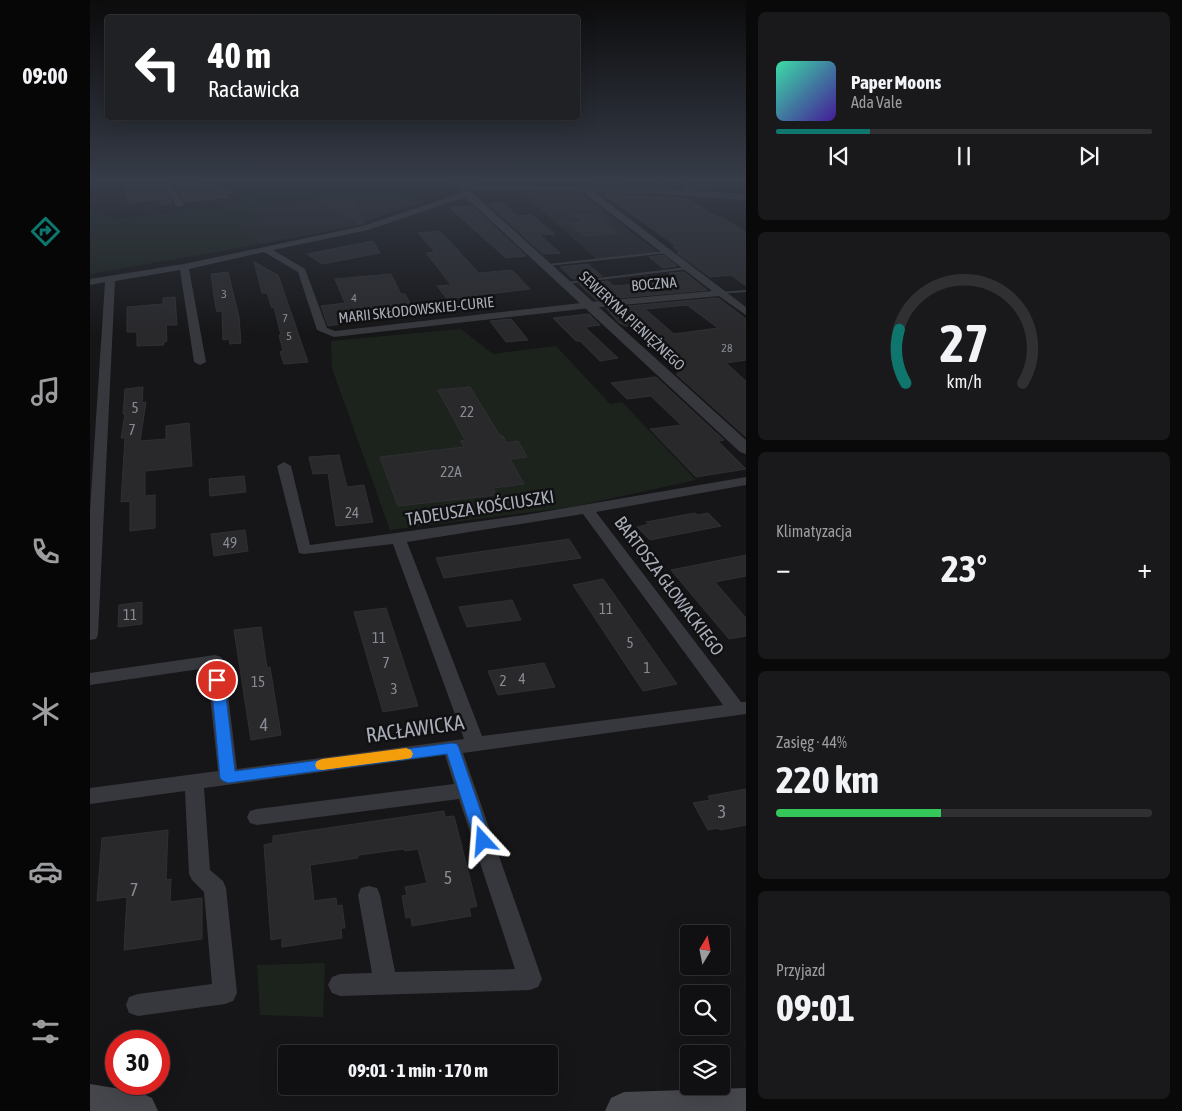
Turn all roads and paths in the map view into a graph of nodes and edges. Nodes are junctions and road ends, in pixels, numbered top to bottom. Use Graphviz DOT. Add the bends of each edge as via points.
graph roads {
  1 [pos="351,231"];
  2 [pos="510,231"];
  3 [pos="639,231"];
  4 [pos="264,249"];
  5 [pos="666,252"];
  6 [pos="548,265"];
  7 [pos="184,266"];
  8 [pos="687,268"];
  9 [pos="110,279"];
  10 [pos="90,282"];
  11 [pos="567,283"];
  12 [pos="746,291"];
  13 [pos="719,293"];
  14 [pos="590,305"];
  15 [pos="746,312"];
  16 [pos="200,362"];
  17 [pos="746,449"];
  18 [pos="284,466"];
  19 [pos="94,474"];
  20 [pos="746,481"];
  21 [pos="587,510"];
  22 [pos="399,540"];
  23 [pos="90,634"];
  24 [pos="90,678"];
  25 [pos="742,709"];
  26 [pos="476,744"];
  27 [pos="452,748"];
  28 [pos="228,778"];
  29 [pos="194,783"];
  30 [pos="466,790"];
  31 [pos="90,796"];
  32 [pos="257,817"];
  33 [pos="369,895"];
  34 [pos="386,984"];
  35 [pos="340,986"];
  36 [pos="138,1005"];
  37 [pos="90,1102"];
  38 [pos="746,1106"];
  39 [pos="139,1111"];
  40 [pos="624,1111"];
  1 -- 4 [label="street"];
  2 -- 6 [label="street, SEWERYNA PIENIĘŻNEGO"];
  3 -- 5 [label="street"];
  4 -- 7 [label="street"];
  4 -- 14 [label="street, MARII SKŁODOWSKIEJ-CURIE" via="302,271 322,330 330,334"];
  5 -- 6 [label="lane"];
  5 -- 8 [label="street"];
  6 -- 11 [label="street, SEWERYNA PIENIĘŻNEGO"];
  7 -- 9 [label="street"];
  7 -- 16 [label="street"];
  8 -- 11 [label="lane"];
  8 -- 13 [label="street"];
  9 -- 10 [label="street"];
  9 -- 19 [label="street"];
  11 -- 14 [label="street, SEWERYNA PIENIĘŻNEGO"];
  12 -- 13 [label="lane"];
  13 -- 14 [label="street, BOCZNA"];
  13 -- 15 [label="street"];
  14 -- 17 [label="street, SEWERYNA PIENIĘŻNEGO"];
  18 -- 22 [label="street, TADEUSZA KOŚCIUSZKI" via="304,550"];
  19 -- 23 [label="street"];
  20 -- 21 [label="street, TADEUSZA KOŚCIUSZKI"];
  21 -- 22 [label="street, TADEUSZA KOŚCIUSZKI"];
  21 -- 25 [label="street, BARTOSZA GŁOWACKIEGO"];
  22 -- 26 [label="street"];
  24 -- 28 [label="street" via="215,661"];
  25 -- 26 [label="street, RACŁAWICKA"];
  26 -- 27 [label="street, RACŁAWICKA"];
  27 -- 28 [label="street, RACŁAWICKA"];
  27 -- 30 [label="street"];
  28 -- 29 [label="street, RACŁAWICKA"];
  29 -- 31 [label="street, RACŁAWICKA"];
  29 -- 36 [label="street" via="200,874 214,888 225,993"];
  30 -- 32 [label="street"];
  30 -- 34 [label="street" via="530,979"];
  33 -- 34 [label="street"];
  34 -- 35 [label="street"];
  37 -- 39 [label="main road"];
  38 -- 40 [label="main road"];
}
